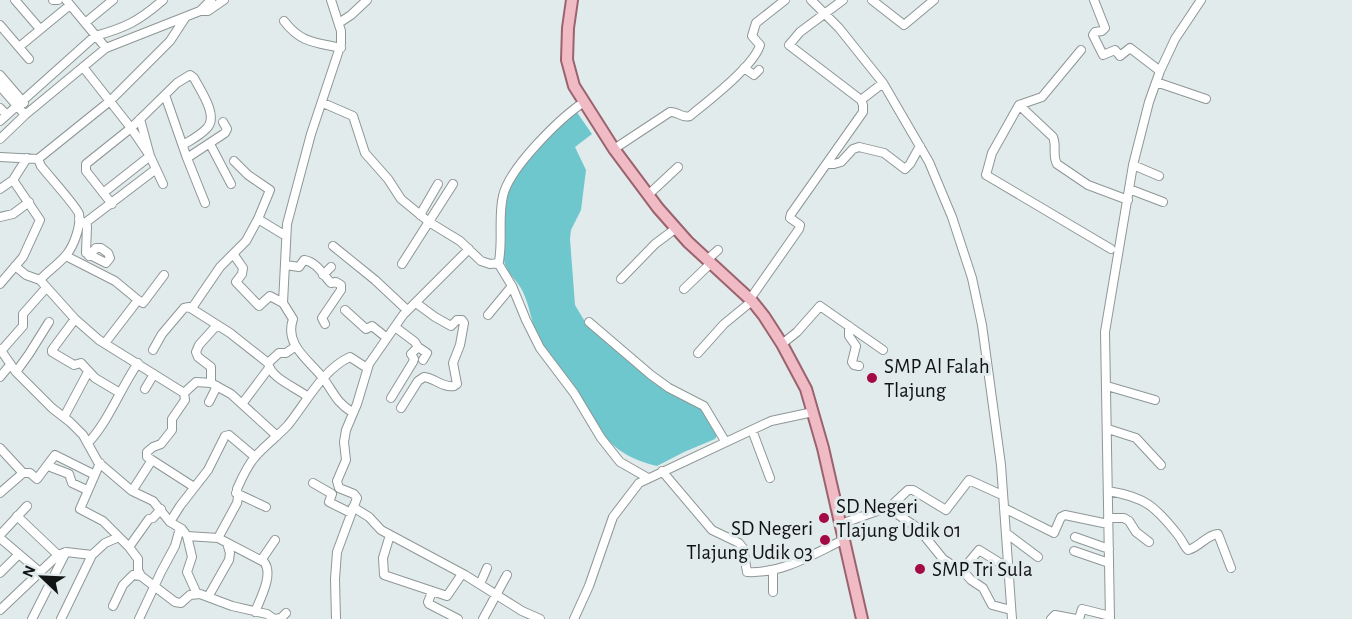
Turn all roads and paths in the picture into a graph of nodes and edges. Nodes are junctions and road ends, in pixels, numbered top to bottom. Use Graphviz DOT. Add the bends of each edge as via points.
graph roads {
  1 [pos="15,0"];
  2 [pos="53,0"];
  3 [pos="57,0"];
  4 [pos="113,0"];
  5 [pos="163,0"];
  6 [pos="211,0"];
  7 [pos="222,0"];
  8 [pos="331,0"];
  9 [pos="366,0"];
  10 [pos="572,0"];
  11 [pos="785,0"];
  12 [pos="811,0"];
  13 [pos="843,0"];
  14 [pos="872,0"];
  15 [pos="934,0"];
  16 [pos="1094,0"];
  17 [pos="1201,0"];
  18 [pos="68,2"];
  19 [pos="200,11"];
  20 [pos="824,13"];
  21 [pos="185,18"];
  22 [pos="284,21"];
  23 [pos="85,23"];
  24 [pos="339,23"];
  25 [pos="0,25"];
  26 [pos="40,29"];
  27 [pos="95,36"];
  28 [pos="19,47"];
  29 [pos="106,48"];
  30 [pos="341,48"];
  31 [pos="1081,50"];
  32 [pos="29,60"];
  33 [pos="83,68"];
  34 [pos="744,68"];
  35 [pos="759,70"];
  36 [pos="1160,71"];
  37 [pos="0,75"];
  38 [pos="1156,82"];
  39 [pos="883,83"];
  40 [pos="0,87"];
  41 [pos="165,95"];
  42 [pos="1206,99"];
  43 [pos="861,100"];
  44 [pos="110,101"];
  45 [pos="584,102"];
  46 [pos="323,103"];
  47 [pos="20,104"];
  48 [pos="1019,105"];
  49 [pos="0,108"];
  50 [pos="28,113"];
  51 [pos="3,118"];
  52 [pos="140,119"];
  53 [pos="223,122"];
  54 [pos="131,128"];
  55 [pos="0,132"];
  56 [pos="0,139"];
  57 [pos="210,144"];
  58 [pos="183,145"];
  59 [pos="920,146"];
  60 [pos="614,149"];
  61 [pos="150,156"];
  62 [pos="0,157"];
  63 [pos="27,158"];
  64 [pos="187,158"];
  65 [pos="38,159"];
  66 [pos="234,161"];
  67 [pos="827,164"];
  68 [pos="1133,165"];
  69 [pos="678,166"];
  70 [pos="156,169"];
  71 [pos="1159,176"];
  72 [pos="13,180"];
  73 [pos="453,183"];
  74 [pos="163,184"];
  75 [pos="231,184"];
  76 [pos="438,184"];
  77 [pos="0,189"];
  78 [pos="1129,189"];
  79 [pos="103,193"];
  80 [pos="648,195"];
  81 [pos="1128,200"];
  82 [pos="29,202"];
  83 [pos="1163,202"];
  84 [pos="205,203"];
  85 [pos="112,204"];
  86 [pos="420,215"];
  87 [pos="0,217"];
  88 [pos="258,219"];
  89 [pos="82,221"];
  90 [pos="429,222"];
  91 [pos="675,229"];
  92 [pos="286,236"];
  93 [pos="333,246"];
  94 [pos="469,249"];
  95 [pos="1111,249"];
  96 [pos="718,250"];
  97 [pos="234,255"];
  98 [pos="66,256"];
  99 [pos="89,256"];
  100 [pos="709,261"];
  101 [pos="498,263"];
  102 [pos="402,264"];
  103 [pos="286,265"];
  104 [pos="15,266"];
  105 [pos="330,267"];
  106 [pos="323,274"];
  107 [pos="164,275"];
  108 [pos="621,279"];
  109 [pos="39,280"];
  110 [pos="0,284"];
  111 [pos="512,286"];
  112 [pos="45,288"];
  113 [pos="684,289"];
  114 [pos="138,300"];
  115 [pos="751,300"];
  116 [pos="283,303"];
  117 [pos="416,303"];
  118 [pos="192,308"];
  119 [pos="345,310"];
  120 [pos="407,310"];
  121 [pos="488,315"];
  122 [pos="75,319"];
  123 [pos="49,322"];
  124 [pos="589,322"];
  125 [pos="325,324"];
  126 [pos="217,325"];
  127 [pos="849,326"];
  128 [pos="394,327"];
  129 [pos="387,338"];
  130 [pos="105,343"];
  131 [pos="782,344"];
  132 [pos="296,346"];
  133 [pos="418,347"];
  134 [pos="1,350"];
  135 [pos="153,350"];
  136 [pos="883,350"];
  137 [pos="698,353"];
  138 [pos="423,360"];
  139 [pos="138,363"];
  140 [pos="268,366"];
  141 [pos="859,366"];
  142 [pos="13,368"];
  143 [pos="367,368"];
  144 [pos="88,372"];
  145 [pos="153,374"];
  146 [pos="0,377"];
  147 [pos="323,379"];
  148 [pos="214,385"];
  149 [pos="1107,386"];
  150 [pos="145,389"];
  151 [pos="120,393"];
  152 [pos="184,393"];
  153 [pos="308,397"];
  154 [pos="391,398"];
  155 [pos="1155,400"];
  156 [pos="210,402"];
  157 [pos="242,404"];
  158 [pos="401,408"];
  159 [pos="813,412"];
  160 [pos="353,413"];
  161 [pos="64,417"];
  162 [pos="1108,429"];
  163 [pos="752,430"];
  164 [pos="277,436"];
  165 [pos="725,441"];
  166 [pos="88,443"];
  167 [pos="0,448"];
  168 [pos="255,457"];
  169 [pos="152,460"];
  170 [pos="100,464"];
  171 [pos="1161,465"];
  172 [pos="48,466"];
  173 [pos="662,471"];
  174 [pos="23,473"];
  175 [pos="93,474"];
  176 [pos="648,478"];
  177 [pos="770,478"];
  178 [pos="314,483"];
  179 [pos="194,487"];
  180 [pos="87,490"];
  181 [pos="132,491"];
  182 [pos="1108,491"];
  183 [pos="0,493"];
  184 [pos="236,493"];
  185 [pos="1002,495"];
  186 [pos="27,506"];
  187 [pos="891,506"];
  188 [pos="266,507"];
  189 [pos="1004,508"];
  190 [pos="161,509"];
  191 [pos="352,510"];
  192 [pos="17,516"];
  193 [pos="1108,521"];
  194 [pos="171,522"];
  195 [pos="841,524"];
  196 [pos="180,528"];
  197 [pos="1006,533"];
  198 [pos="390,535"];
  199 [pos="0,536"];
  200 [pos="187,536"];
  201 [pos="119,537"];
  202 [pos="1075,537"];
  203 [pos="218,538"];
  204 [pos="845,539"];
  205 [pos="275,540"];
  206 [pos="1149,542"];
  207 [pos="227,543"];
  208 [pos="129,547"];
  209 [pos="1109,549"];
  210 [pos="1074,551"];
  211 [pos="19,554"];
  212 [pos="62,554"];
  213 [pos="92,555"];
  214 [pos="1038,557"];
  215 [pos="262,559"];
  216 [pos="1109,564"];
  217 [pos="487,568"];
  218 [pos="1008,568"];
  219 [pos="1231,568"];
  220 [pos="773,570"];
  221 [pos="962,570"];
  222 [pos="40,572"];
  223 [pos="0,573"];
  224 [pos="462,574"];
  225 [pos="507,575"];
  226 [pos="141,576"];
  227 [pos="480,584"];
  228 [pos="154,586"];
  229 [pos="432,592"];
  230 [pos="773,592"];
  231 [pos="496,593"];
  232 [pos="197,594"];
  233 [pos="208,597"];
  234 [pos="113,606"];
  235 [pos="0,610"];
  236 [pos="1011,610"];
  237 [pos="255,612"];
  238 [pos="286,613"];
  239 [pos="528,617"];
  240 [pos="1110,618"];
  241 [pos="32,619"];
  242 [pos="61,619"];
  243 [pos="139,619"];
  244 [pos="274,619"];
  245 [pos="336,619"];
  246 [pos="458,619"];
  247 [pos="483,619"];
  248 [pos="540,619"];
  249 [pos="574,619"];
  250 [pos="862,619"];
  251 [pos="1012,619"];
  252 [pos="1051,619"];
  253 [pos="1078,619"];
  1 -- 26 [label="street"];
  2 -- 3 [label="street"];
  4 -- 23 [label="street"];
  5 -- 27 [label="street" via="140,19"];
  6 -- 19 [label="street"];
  7 -- 19 [label="street" via="208,11"];
  8 -- 24 [label="street"];
  9 -- 24 [label="street"];
  10 -- 45 [label="main road" via="567,60 574,86"];
  11 -- 34 [label="street" via="754,26 752,36 760,48"];
  12 -- 20 [label="street"];
  13 -- 20 [label="street"];
  14 -- 15 [label="street" via="904,25"];
  16 -- 36 [label="street" via="1105,28 1093,35 1103,55 1114,50 1120,56 1130,48"];
  17 -- 36 [label="street"];
  18 -- 23 [label="street"];
  18 -- 26 [label="street"];
  19 -- 21 [label="street"];
  20 -- 39 [label="street"];
  20 -- 43 [label="street" via="789,45"];
  21 -- 29 [label="street"];
  21 -- 44 [label="street" via="170,41"];
  22 -- 30 [label="street" via="300,37"];
  23 -- 27 [label="street"];
  24 -- 30 [label="street"];
  25 -- 28 [label="street"];
  26 -- 28 [label="street"];
  27 -- 29 [label="street"];
  27 -- 47 [label="street"];
  28 -- 32 [label="street"];
  29 -- 33 [label="street"];
  30 -- 46 [label="street"];
  31 -- 48 [label="street" via="1042,97"];
  33 -- 44 [label="street"];
  33 -- 50 [label="street"];
  34 -- 35 [label="street" via="754,75"];
  34 -- 60 [label="street" via="690,116 670,112"];
  36 -- 38 [label="street"];
  37 -- 47 [label="street"];
  38 -- 42 [label="street"];
  38 -- 68 [label="street"];
  39 -- 43 [label="street"];
  39 -- 59 [label="street"];
  40 -- 47 [label="street"];
  41 -- 52 [label="street"];
  41 -- 58 [label="street"];
  41 -- 58 [label="street" via="190,75 210,113 207,128"];
  43 -- 67 [label="street" via="864,108 860,118"];
  44 -- 54 [label="street"];
  44 -- 65 [label="street"];
  45 -- 60 [label="main road"];
  45 -- 101 [label="street" via="565,115 509,182 503,195"];
  46 -- 86 [label="street" via="353,116 365,153 397,195"];
  46 -- 92 [label="street" via="309,140"];
  47 -- 50 [label="street"];
  47 -- 51 [label="street"];
  48 -- 81 [label="street" via="1053,137 1057,164 1088,185"];
  48 -- 95 [label="street" via="993,153 986,175"];
  49 -- 51 [label="street"];
  50 -- 55 [label="street"];
  50 -- 56 [label="street"];
  52 -- 54 [label="street"];
  52 -- 61 [label="street"];
  53 -- 57 [label="street" via="227,130"];
  54 -- 61 [label="street"];
  54 -- 79 [label="street" via="86,164 86,171"];
  57 -- 64 [label="street"];
  57 -- 75 [label="street"];
  58 -- 64 [label="street"];
  59 -- 67 [label="street" via="905,169 884,153 859,147 839,163"];
  59 -- 185 [label="street" via="948,206 978,301"];
  60 -- 80 [label="main road"];
  61 -- 70 [label="street"];
  61 -- 79 [label="street"];
  62 -- 63 [label="street"];
  63 -- 65 [label="street"];
  63 -- 72 [label="street"];
  64 -- 84 [label="street"];
  65 -- 89 [label="street"];
  66 -- 88 [label="street" via="270,190"];
  67 -- 115 [label="street" via="790,215 800,225 799,229"];
  68 -- 71 [label="street"];
  68 -- 78 [label="street"];
  69 -- 80 [label="street"];
  70 -- 74 [label="street"];
  70 -- 85 [label="street"];
  72 -- 77 [label="street"];
  72 -- 82 [label="street"];
  73 -- 90 [label="street"];
  76 -- 86 [label="street"];
  78 -- 81 [label="street"];
  78 -- 83 [label="street"];
  79 -- 85 [label="street"];
  80 -- 91 [label="main road"];
  81 -- 149 [label="street" via="1105,332"];
  82 -- 87 [label="street" via="13,214"];
  82 -- 104 [label="street" via="40,217 40,224"];
  85 -- 89 [label="street"];
  86 -- 90 [label="street"];
  88 -- 92 [label="street"];
  88 -- 97 [label="street"];
  89 -- 98 [label="street"];
  89 -- 99 [label="street" via="88,229 85,252"];
  90 -- 94 [label="street"];
  90 -- 102 [label="street"];
  91 -- 100 [label="main road"];
  91 -- 108 [label="street"];
  92 -- 103 [label="street"];
  93 -- 120 [label="street"];
  94 -- 101 [label="street" via="485,262"];
  94 -- 117 [label="street"];
  96 -- 100 [label="street"];
  97 -- 116 [label="street" via="243,268 238,286 259,306 270,296"];
  97 -- 118 [label="street" via="220,267"];
  98 -- 109 [label="street"];
  98 -- 114 [label="street" via="116,281"];
  100 -- 113 [label="street"];
  100 -- 115 [label="main road"];
  101 -- 111 [label="street"];
  103 -- 106 [label="street" via="299,267 308,260"];
  103 -- 116 [label="street"];
  104 -- 109 [label="street"];
  104 -- 110 [label="street"];
  105 -- 106 [label="street"];
  106 -- 125 [label="street" via="331,283 340,284 341,289 322,318"];
  107 -- 114 [label="street" via="143,303"];
  109 -- 112 [label="street"];
  111 -- 121 [label="street"];
  111 -- 176 [label="street" via="540,348 601,438 620,462"];
  112 -- 122 [label="street"];
  112 -- 134 [label="street" via="23,314 23,326"];
  114 -- 130 [label="street"];
  115 -- 131 [label="main road"];
  115 -- 137 [label="street"];
  116 -- 132 [label="street" via="294,319 290,329"];
  117 -- 120 [label="street"];
  117 -- 158 [label="street" via="451,326 457,320 463,322 453,363 457,384 447,387 424,377"];
  118 -- 126 [label="street"];
  118 -- 135 [label="street" via="184,308"];
  119 -- 129 [label="street" via="366,329 372,326"];
  120 -- 128 [label="street"];
  122 -- 130 [label="street"];
  122 -- 144 [label="street" via="52,352 74,365 81,363"];
  123 -- 142 [label="street" via="30,354"];
  124 -- 165 [label="street" via="651,375 704,406"];
  126 -- 140 [label="street"];
  126 -- 148 [label="street" via="196,352 212,367"];
  127 -- 131 [label="street" via="819,306"];
  127 -- 136 [label="street"];
  127 -- 141 [label="street" via="849,336 856,346 852,362"];
  128 -- 129 [label="street"];
  128 -- 133 [label="street"];
  129 -- 143 [label="street"];
  130 -- 139 [label="street"];
  131 -- 159 [label="main road" via="806,389"];
  132 -- 140 [label="street" via="279,353"];
  132 -- 147 [label="street"];
  133 -- 138 [label="street" via="427,353"];
  133 -- 154 [label="street"];
  134 -- 142 [label="street"];
  139 -- 145 [label="street"];
  139 -- 151 [label="street"];
  140 -- 153 [label="street"];
  140 -- 157 [label="street"];
  142 -- 146 [label="street"];
  142 -- 161 [label="street"];
  143 -- 147 [label="street" via="350,357"];
  143 -- 160 [label="street"];
  144 -- 151 [label="street"];
  144 -- 161 [label="street"];
  145 -- 150 [label="street"];
  145 -- 152 [label="street"];
  147 -- 153 [label="street"];
  147 -- 160 [label="street" via="334,397"];
  148 -- 152 [label="street" via="196,382"];
  148 -- 156 [label="street"];
  148 -- 157 [label="street"];
  149 -- 155 [label="street"];
  149 -- 162 [label="street"];
  151 -- 166 [label="street"];
  152 -- 169 [label="street" via="185,400 172,419 172,430 161,444 147,452"];
  153 -- 164 [label="street"];
  157 -- 164 [label="street"];
  159 -- 163 [label="street" via="771,421"];
  159 -- 195 [label="main road"];
  160 -- 191 [label="street" via="345,434 346,463 337,484 356,496"];
  161 -- 166 [label="street"];
  162 -- 171 [label="street" via="1136,438"];
  162 -- 182 [label="street"];
  163 -- 165 [label="street"];
  163 -- 177 [label="street"];
  164 -- 168 [label="street"];
  165 -- 173 [label="street"];
  166 -- 170 [label="street"];
  167 -- 174 [label="street"];
  168 -- 179 [label="street" via="227,434"];
  168 -- 184 [label="street"];
  169 -- 179 [label="street"];
  169 -- 181 [label="street"];
  170 -- 175 [label="street"];
  170 -- 181 [label="street"];
  172 -- 174 [label="street" via="37,479"];
  172 -- 175 [label="street" via="55,456"];
  172 -- 180 [label="street" via="69,474 72,483"];
  173 -- 176 [label="street"];
  173 -- 220 [label="street" via="712,530 739,543 747,572"];
  174 -- 183 [label="street"];
  175 -- 180 [label="street"];
  176 -- 249 [label="street" via="613,517"];
  178 -- 191 [label="street" via="332,494 329,502"];
  179 -- 194 [label="street"];
  180 -- 201 [label="street" via="80,509 103,521"];
  181 -- 190 [label="street"];
  182 -- 193 [label="street"];
  182 -- 219 [label="street" via="1130,495 1153,507 1188,550 1218,534"];
  184 -- 188 [label="street"];
  184 -- 203 [label="street" via="237,503"];
  185 -- 187 [label="street" via="969,480 946,510 913,490"];
  185 -- 189 [label="street"];
  186 -- 192 [label="street"];
  187 -- 195 [label="street"];
  187 -- 221 [label="street" via="918,528 943,559"];
  189 -- 193 [label="street" via="1054,533 1065,515"];
  189 -- 197 [label="street"];
  190 -- 194 [label="street"];
  190 -- 208 [label="street"];
  191 -- 198 [label="street" via="369,517"];
  191 -- 245 [label="street" via="337,552"];
  192 -- 199 [label="street"];
  192 -- 212 [label="street"];
  193 -- 206 [label="street" via="1124,518"];
  193 -- 209 [label="street"];
  194 -- 196 [label="street"];
  195 -- 204 [label="main road"];
  196 -- 200 [label="street"];
  196 -- 228 [label="street"];
  197 -- 214 [label="street"];
  197 -- 218 [label="street"];
  198 -- 224 [label="street"];
  198 -- 229 [label="street" via="383,558 384,575"];
  199 -- 211 [label="street"];
  200 -- 203 [label="street"];
  200 -- 232 [label="street" via="192,557 186,572"];
  201 -- 208 [label="street"];
  201 -- 213 [label="street"];
  202 -- 209 [label="street"];
  203 -- 207 [label="street"];
  204 -- 220 [label="street" via="803,561"];
  204 -- 250 [label="main road"];
  205 -- 215 [label="street"];
  207 -- 215 [label="street"];
  207 -- 233 [label="street" via="229,560"];
  208 -- 226 [label="street" via="138,559"];
  209 -- 216 [label="street"];
  210 -- 216 [label="street"];
  211 -- 222 [label="street"];
  211 -- 223 [label="street"];
  212 -- 213 [label="street"];
  212 -- 222 [label="street"];
  212 -- 241 [label="street"];
  213 -- 242 [label="street"];
  215 -- 237 [label="street" via="268,571"];
  216 -- 240 [label="street"];
  217 -- 227 [label="street"];
  218 -- 221 [label="street" via="979,550"];
  218 -- 236 [label="street"];
  220 -- 230 [label="street"];
  221 -- 236 [label="street" via="983,588 992,605"];
  222 -- 235 [label="street"];
  224 -- 227 [label="street"];
  224 -- 229 [label="street" via="449,595"];
  225 -- 231 [label="street"];
  226 -- 228 [label="street"];
  226 -- 234 [label="street" via="133,575 125,582"];
  227 -- 231 [label="street"];
  228 -- 232 [label="street" via="178,603"];
  228 -- 243 [label="street"];
  229 -- 246 [label="street" via="429,604"];
  231 -- 239 [label="street"];
  231 -- 247 [label="street"];
  232 -- 233 [label="street"];
  233 -- 237 [label="street"];
  236 -- 251 [label="street"];
  237 -- 244 [label="street"];
  238 -- 244 [label="street"];
  239 -- 248 [label="street"];
  240 -- 253 [label="street" via="1082,609"];
  252 -- 253 [label="street" via="1055,615"];
}
